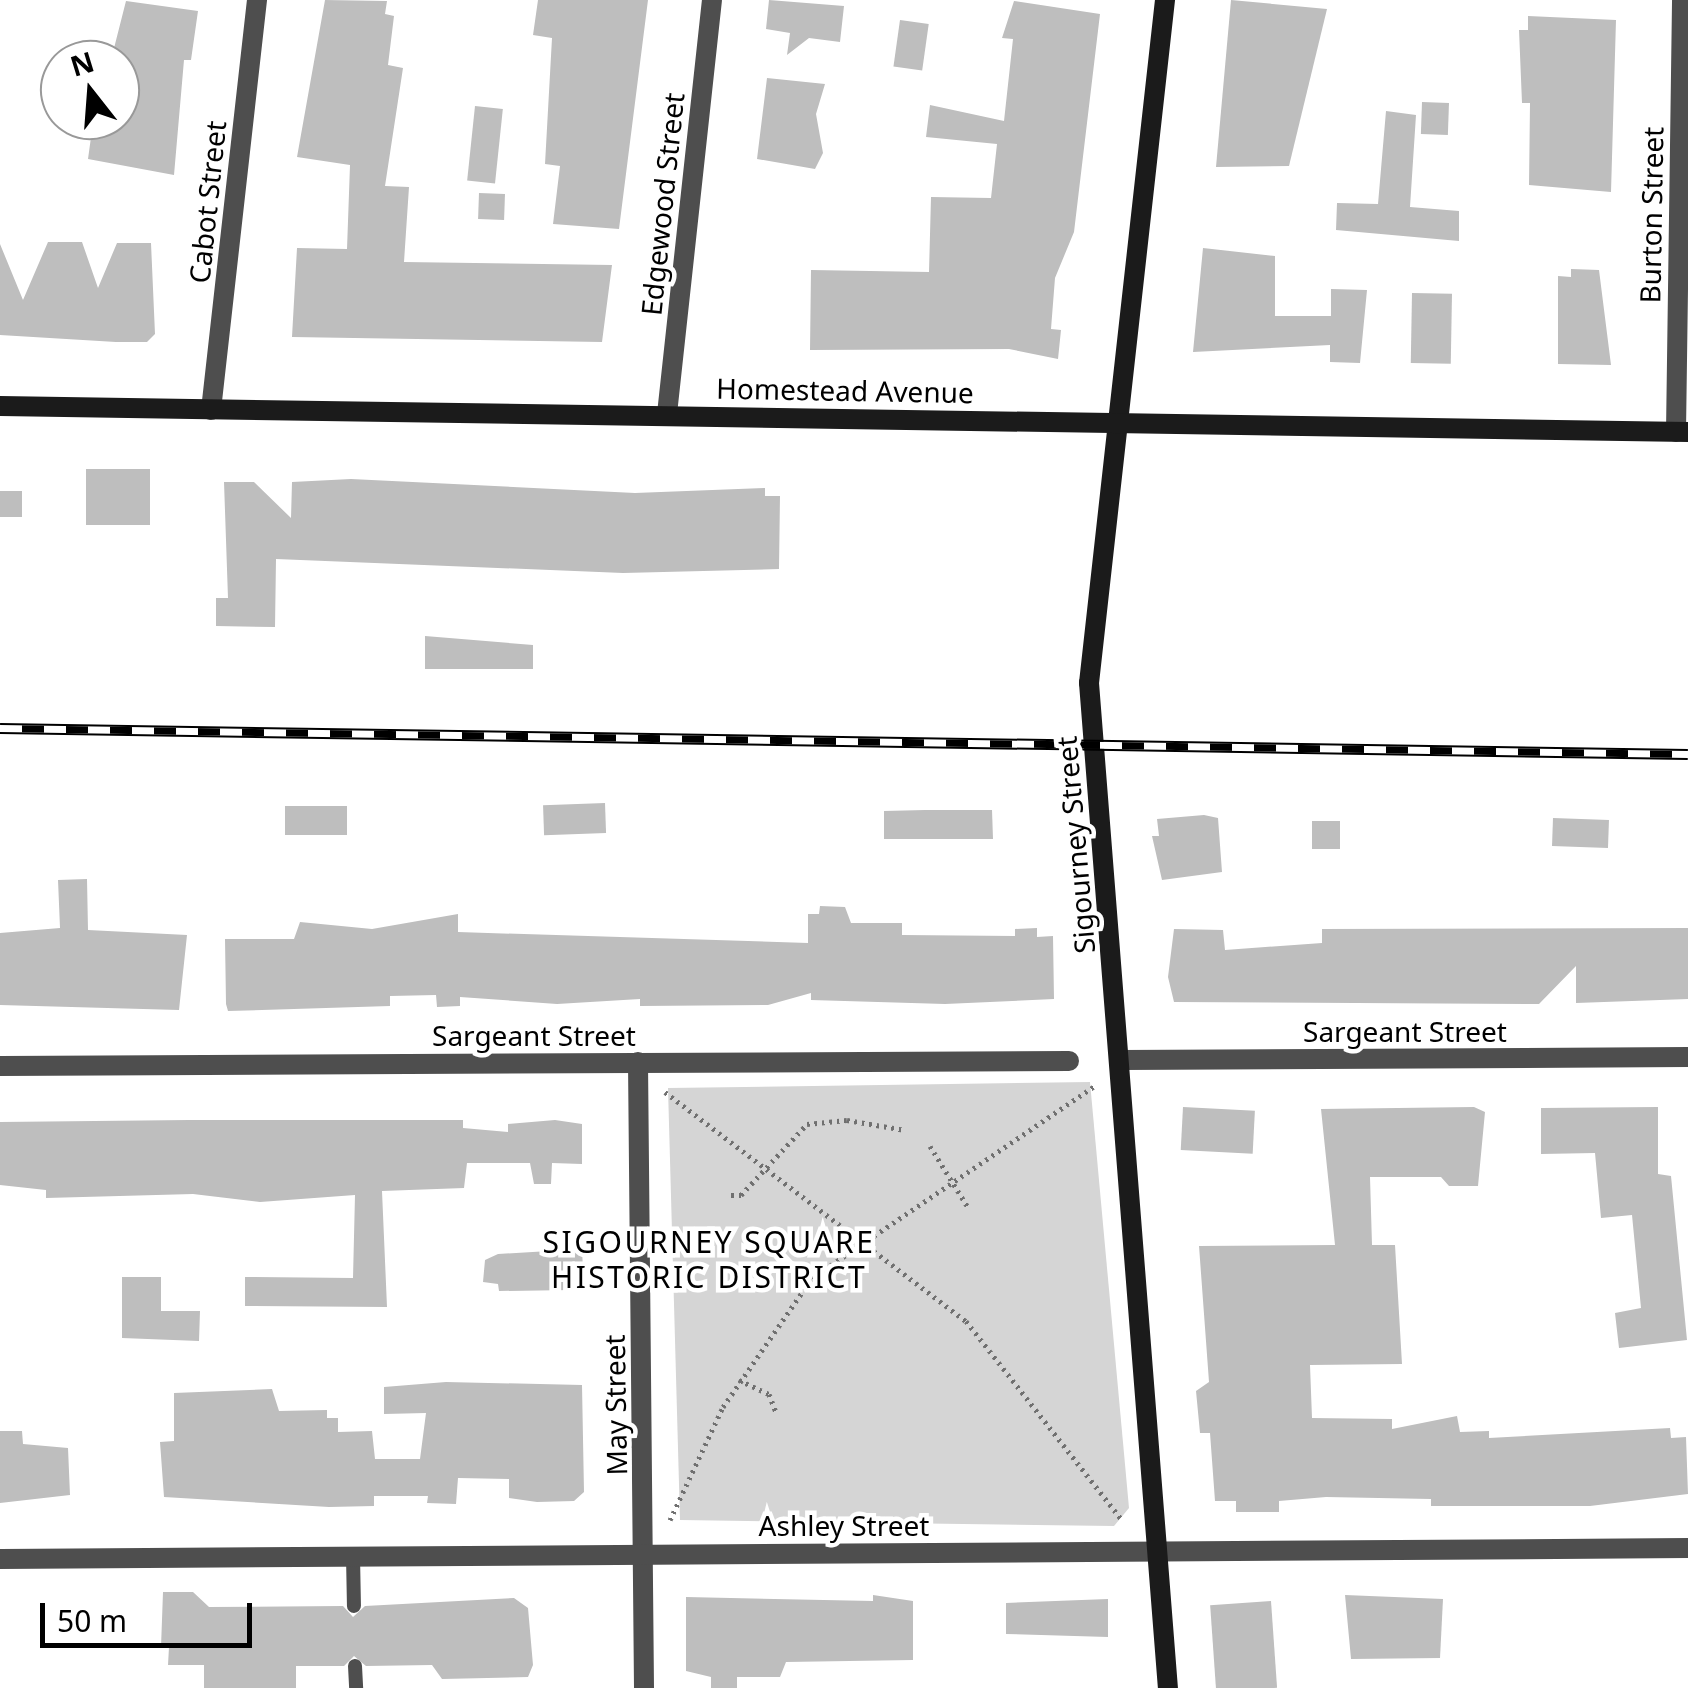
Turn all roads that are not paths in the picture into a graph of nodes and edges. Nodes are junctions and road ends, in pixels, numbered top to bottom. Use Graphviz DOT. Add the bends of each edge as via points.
graph roads {
  1 [pos="258,0"];
  2 [pos="712,0"];
  3 [pos="1165,0"];
  4 [pos="1682,0"];
  5 [pos="0,406"];
  6 [pos="211,410"];
  7 [pos="666,414"];
  8 [pos="1116,423"];
  9 [pos="1682,432"];
  10 [pos="1688,1057"];
  11 [pos="1122,1060"];
  12 [pos="1069,1061"];
  13 [pos="638,1062"];
  14 [pos="0,1066"];
  15 [pos="1157,1548"];
  16 [pos="1688,1548"];
  17 [pos="644,1554"];
  18 [pos="354,1556"];
  19 [pos="0,1559"];
  20 [pos="354,1606"];
  21 [pos="355,1666"];
  22 [pos="356,1688"];
  23 [pos="644,1688"];
  24 [pos="1168,1688"];
  1 -- 6 [label="street, Cabot Street"];
  2 -- 7 [label="street, Edgewood Street"];
  3 -- 8 [label="main road, Sigourney Street"];
  4 -- 9 [label="street, Burton Street"];
  5 -- 6 [label="main road, Homestead Avenue"];
  6 -- 7 [label="main road, Homestead Avenue"];
  7 -- 8 [label="main road, Homestead Avenue"];
  8 -- 9 [label="main road, Homestead Avenue"];
  8 -- 11 [label="main road, Sigourney Street" via="1089,683"];
  10 -- 11 [label="street, Sargeant Street"];
  11 -- 15 [label="main road, Sigourney Street"];
  12 -- 13 [label="street, Sargeant Street"];
  13 -- 14 [label="street, Sargeant Street"];
  13 -- 17 [label="street, May Street"];
  15 -- 16 [label="street, Ashley Street"];
  15 -- 17 [label="street, Ashley Street"];
  15 -- 24 [label="main road, Sigourney Street"];
  17 -- 18 [label="street, Ashley Street"];
  17 -- 23 [label="street, May Street"];
  18 -- 19 [label="street, Ashley Street"];
  18 -- 20 [label="lane"];
  21 -- 22 [label="lane"];
}
